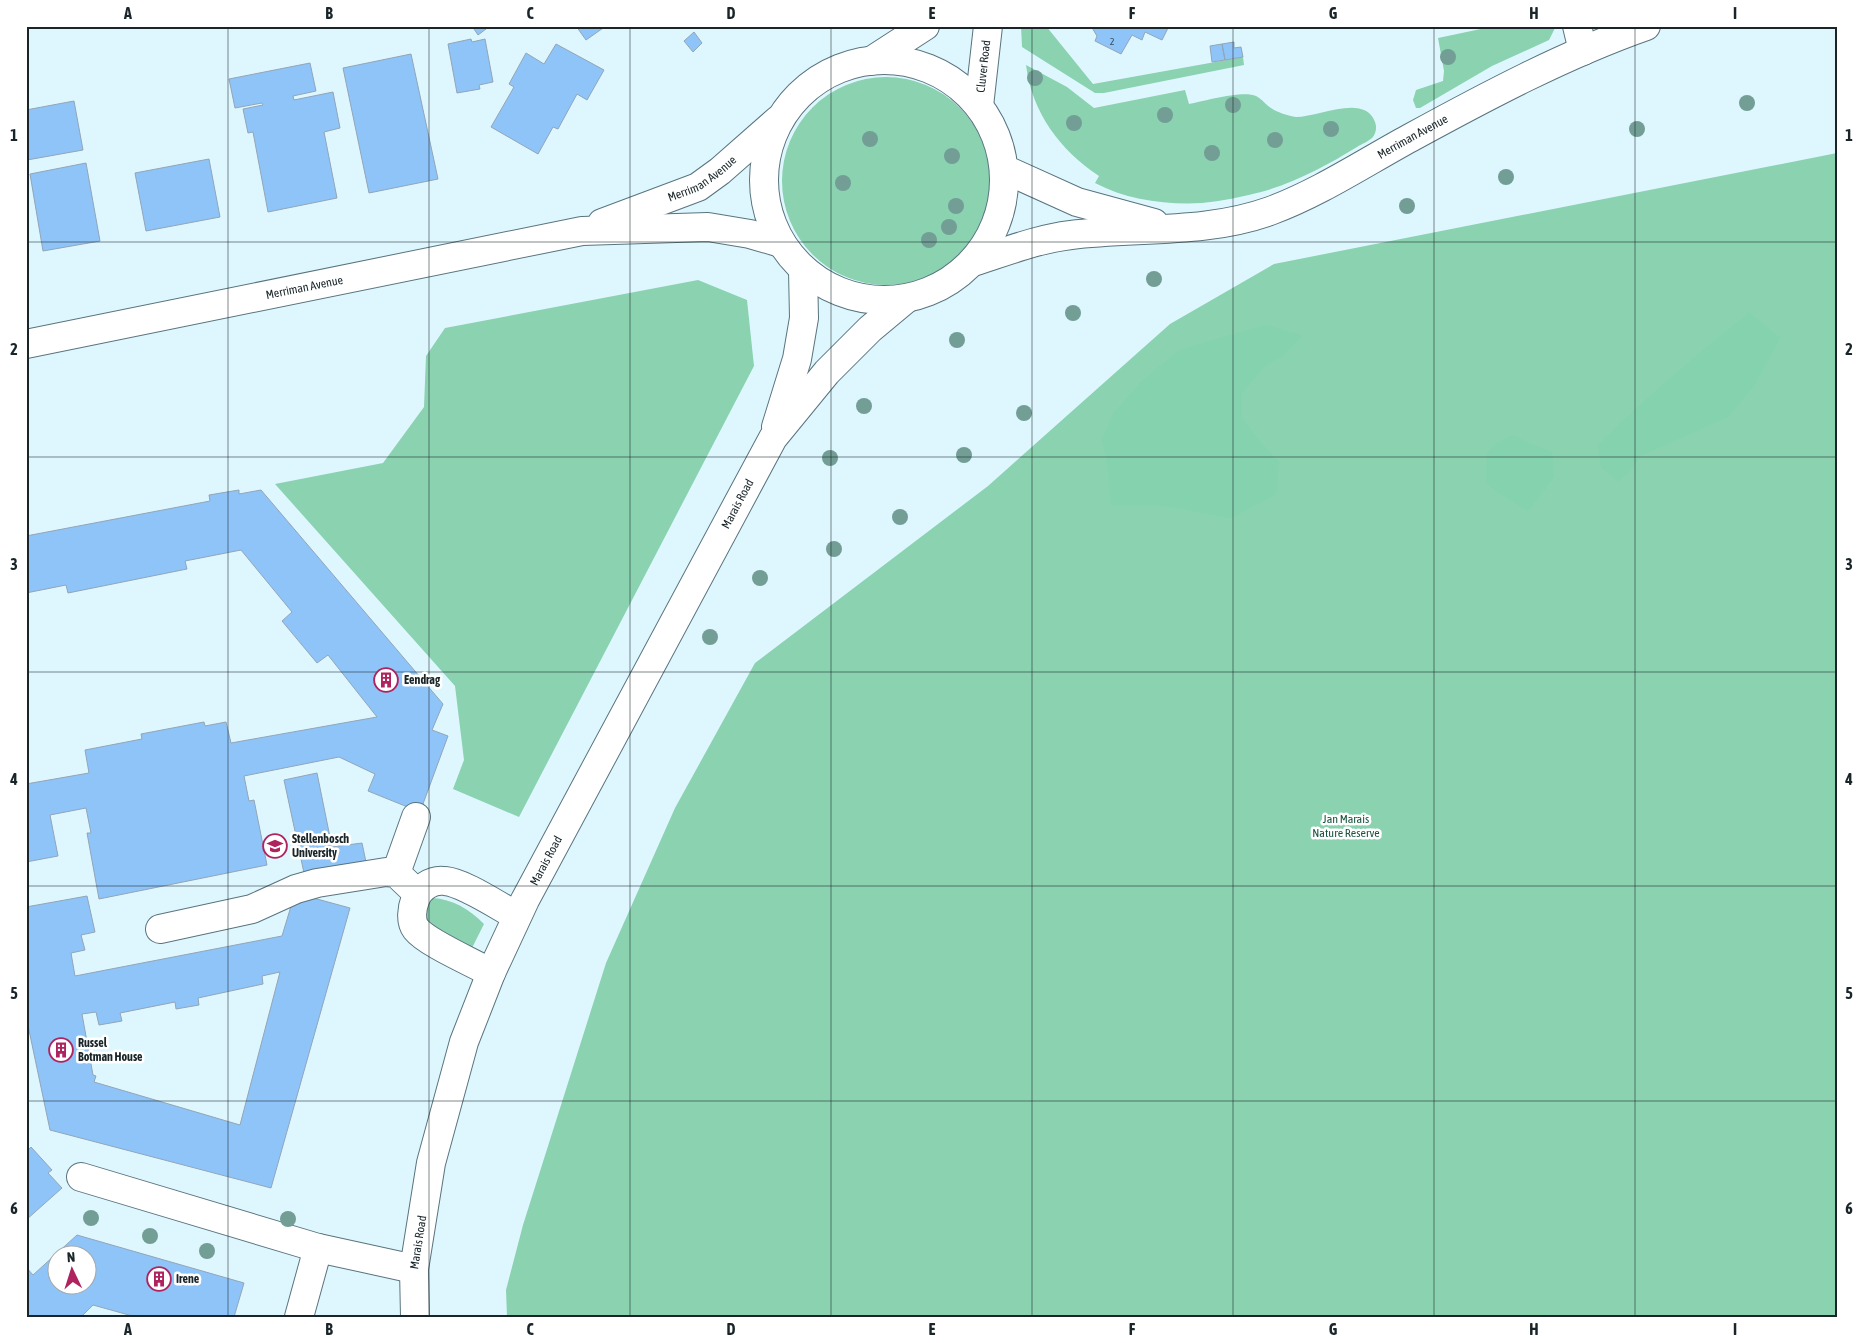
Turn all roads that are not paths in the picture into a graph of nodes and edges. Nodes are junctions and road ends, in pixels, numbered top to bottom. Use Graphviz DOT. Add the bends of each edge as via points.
graph roads {
  1 [pos="925,26"];
  2 [pos="988,26"];
  3 [pos="1646,26"];
  4 [pos="1620,31"];
  5 [pos="1580,39"];
  6 [pos="871,61"];
  7 [pos="979,106"];
  8 [pos="782,116"];
  9 [pos="1004,169"];
  10 [pos="1175,229"];
  11 [pos="582,231"];
  12 [pos="780,243"];
  13 [pos="973,262"];
  14 [pos="803,270"];
  15 [pos="906,299"];
  16 [pos="26,344"];
  17 [pos="773,438"];
  18 [pos="416,817"];
  19 [pos="396,873"];
  20 [pos="417,893"];
  21 [pos="517,916"];
  22 [pos="160,929"];
  23 [pos="491,973"];
  24 [pos="81,1177"];
  25 [pos="318,1248"];
  26 [pos="414,1269"];
  27 [pos="299,1317"];
  28 [pos="415,1317"];
  1 -- 6 [label="street"];
  2 -- 7 [label="street, Cluver Road"];
  3 -- 4 [label="street, Merriman Avenue"];
  4 -- 5 [label="street, Merriman Avenue"];
  5 -- 10 [label="street, Merriman Avenue" via="1484,99 1308,195 1237,222"];
  6 -- 7 [label="street" via="920,65 942,75"];
  6 -- 8 [label="street" via="845,67 820,79 799,95"];
  7 -- 9 [label="street" via="1000,146"];
  8 -- 11 [label="street, Merriman Avenue" via="698,187"];
  8 -- 12 [label="street" via="770,140 764,166 764,193"];
  9 -- 10 [label="street, Merriman Avenue" via="1077,202"];
  9 -- 13 [label="street" via="1004,194 998,219 988,242"];
  10 -- 13 [label="street, Merriman Avenue" via="1071,235"];
  11 -- 12 [label="street, Merriman Avenue" via="708,227"];
  11 -- 16 [label="street, Merriman Avenue"];
  12 -- 14 [label="street"];
  13 -- 15 [label="street" via="946,283"];
  14 -- 15 [label="street" via="826,286 851,296 879,301"];
  14 -- 17 [label="street, Marais Road" via="804,318 797,359"];
  15 -- 17 [label="street, Marais Road" via="844,354"];
  17 -- 21 [label="street, Marais Road"];
  18 -- 19 [label="street"];
  19 -- 20 [label="street"];
  19 -- 22 [label="street" via="317,883 252,909"];
  20 -- 21 [label="street" via="434,882 445,881 477,893"];
  20 -- 23 [label="street" via="413,904 414,927 437,944"];
  21 -- 23 [label="street, Marais Road"];
  23 -- 26 [label="street, Marais Road" via="464,1042 431,1163"];
  24 -- 25 [label="street"];
  25 -- 26 [label="street"];
  25 -- 27 [label="street"];
  26 -- 28 [label="street, Marais Road"];
}
